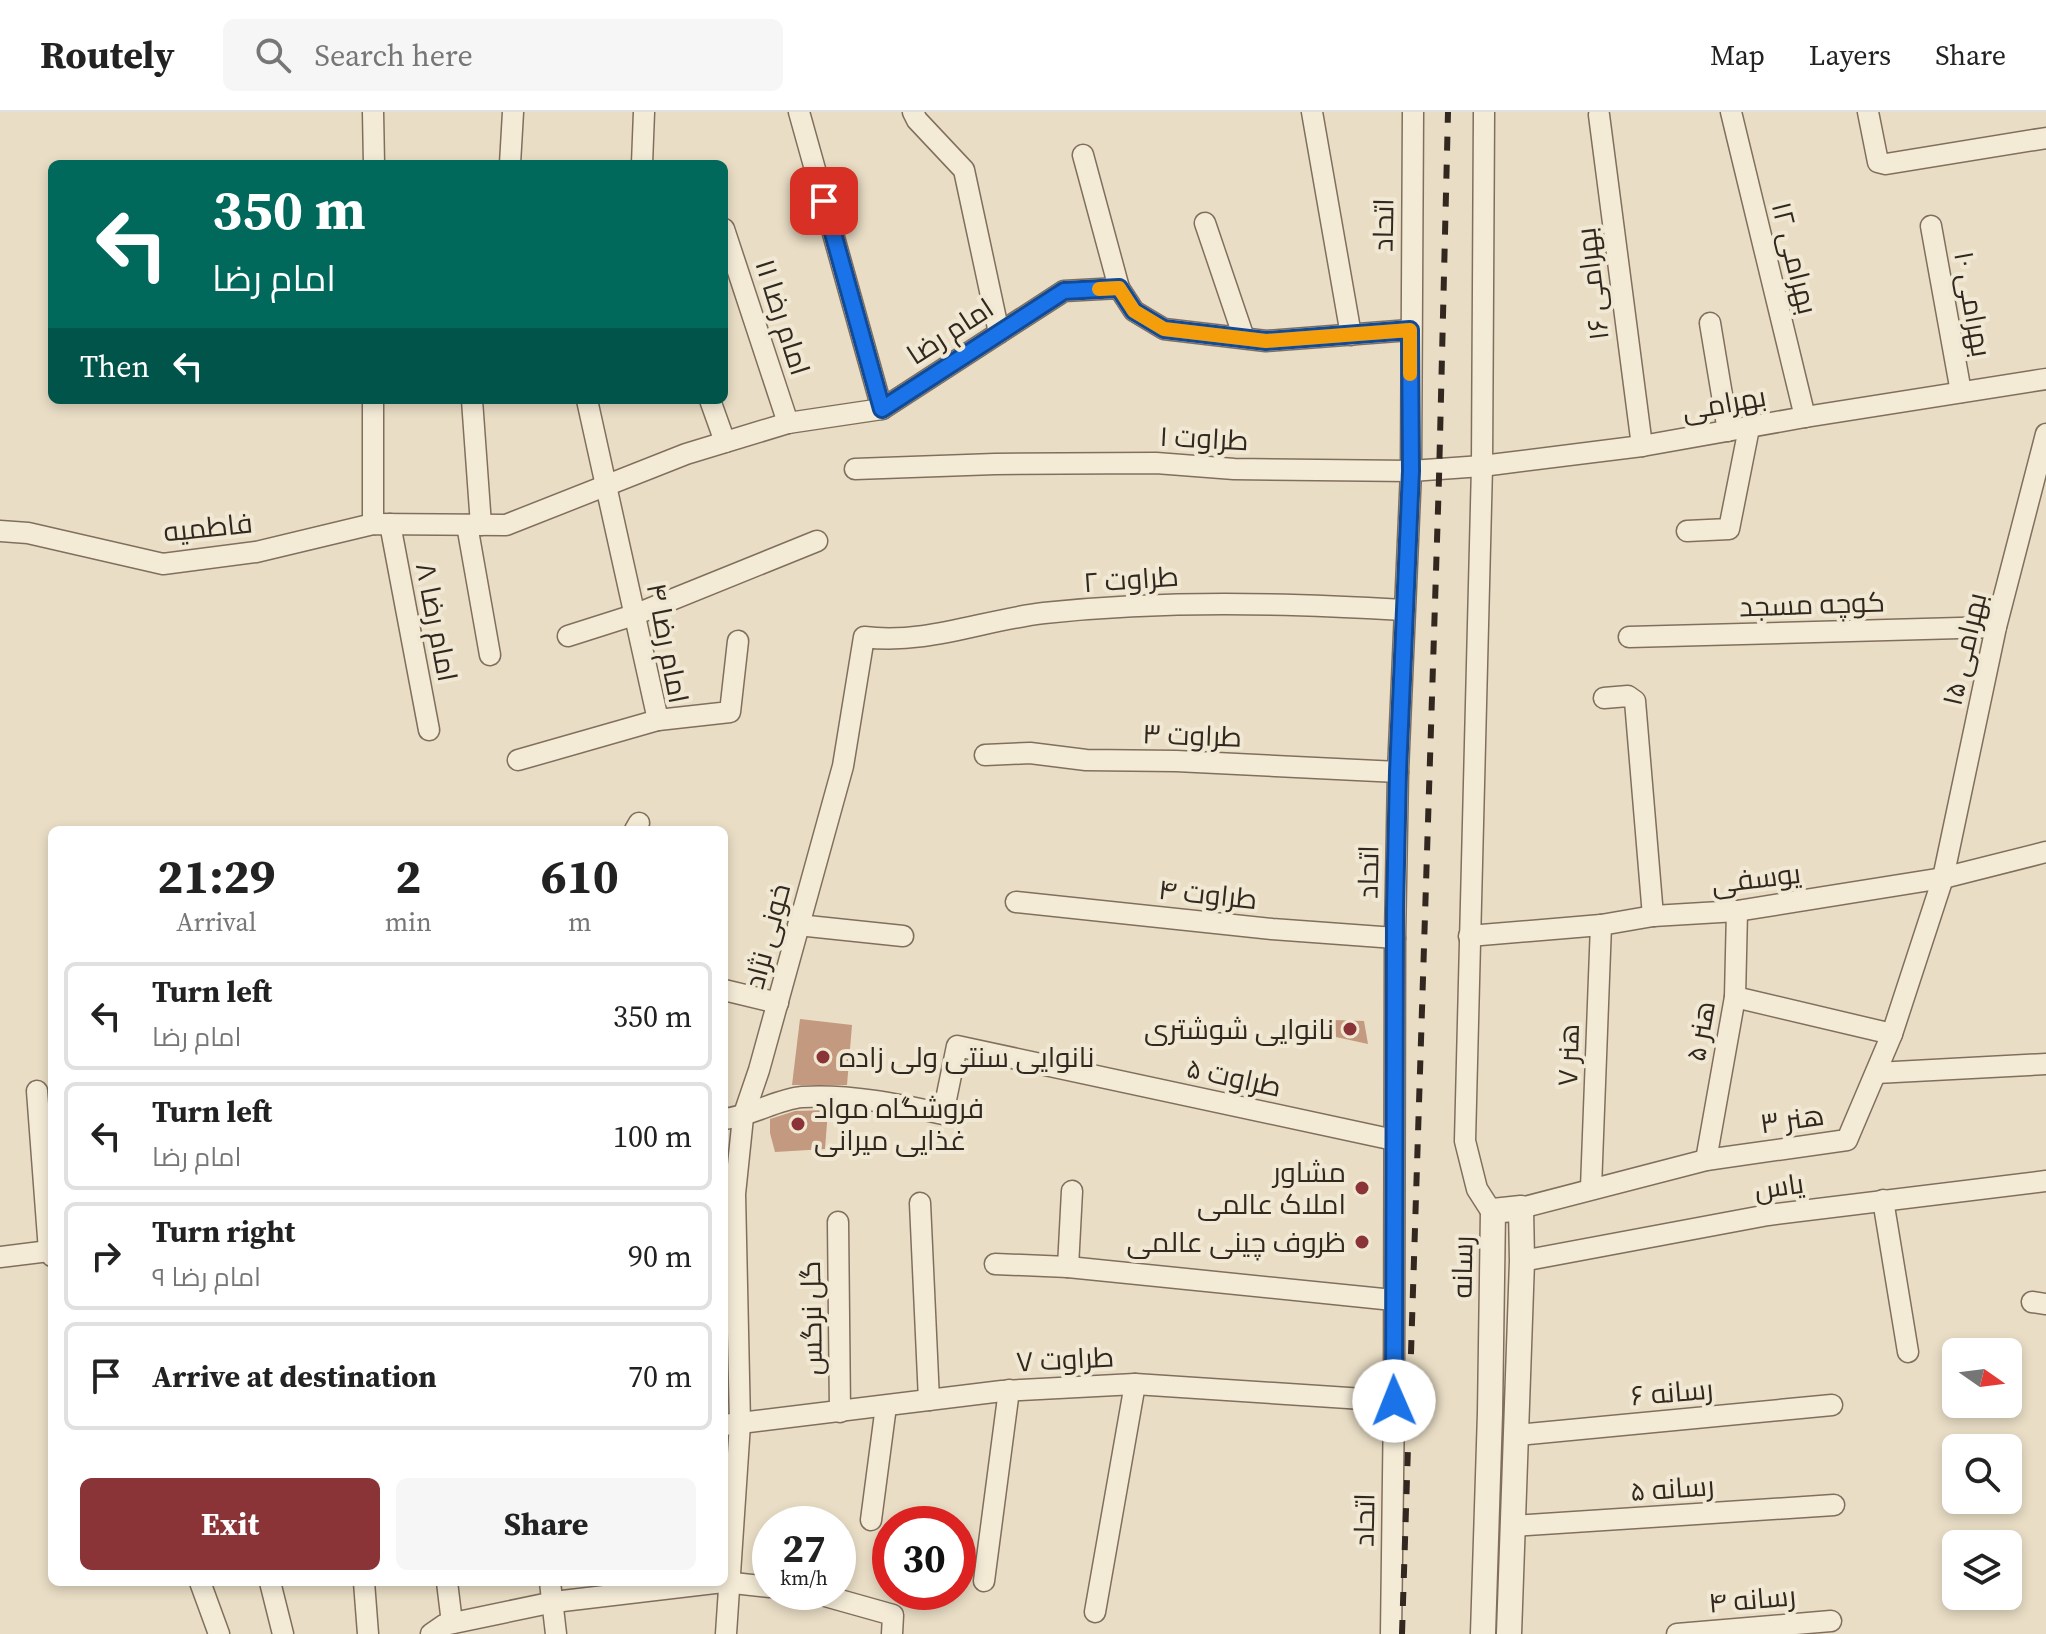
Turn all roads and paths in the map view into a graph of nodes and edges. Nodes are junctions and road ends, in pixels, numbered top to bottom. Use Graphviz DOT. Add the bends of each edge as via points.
graph roads {
  1 [pos="373,112"];
  2 [pos="513,112"];
  3 [pos="644,112"];
  4 [pos="799,112"];
  5 [pos="913,112"];
  6 [pos="1312,112"];
  7 [pos="1413,112"];
  8 [pos="1484,112"];
  9 [pos="1731,112"];
  10 [pos="1868,112"];
  11 [pos="1599,115"];
  12 [pos="2046,138"];
  13 [pos="1083,155"];
  14 [pos="374,160"];
  15 [pos="510,160"];
  16 [pos="642,160"];
  17 [pos="1205,223"];
  18 [pos="1931,226"];
  19 [pos="728,241"];
  20 [pos="1119,288"];
  21 [pos="1710,323"];
  22 [pos="1410,330"];
  23 [pos="999,333"];
  24 [pos="1351,335"];
  25 [pos="1244,338"];
  26 [pos="2046,379"];
  27 [pos="1961,392"];
  28 [pos="373,404"];
  29 [pos="472,404"];
  30 [pos="588,404"];
  31 [pos="711,404"];
  32 [pos="882,409"];
  33 [pos="1805,417"];
  34 [pos="788,423"];
  35 [pos="1749,428"];
  36 [pos="1728,431"];
  37 [pos="2046,434"];
  38 [pos="725,442"];
  39 [pos="1642,446"];
  40 [pos="1482,466"];
  41 [pos="855,469"];
  42 [pos="1411,471"];
  43 [pos="606,485"];
  44 [pos="381,524"];
  45 [pos="474,525"];
  46 [pos="0,531"];
  47 [pos="1687,531"];
  48 [pos="817,541"];
  49 [pos="1404,610"];
  50 [pos="634,615"];
  51 [pos="1996,627"];
  52 [pos="568,636"];
  53 [pos="864,637"];
  54 [pos="1629,637"];
  55 [pos="738,641"];
  56 [pos="490,655"];
  57 [pos="1604,698"];
  58 [pos="658,720"];
  59 [pos="429,730"];
  60 [pos="985,755"];
  61 [pos="518,760"];
  62 [pos="1398,772"];
  63 [pos="2046,852"];
  64 [pos="1943,878"];
  65 [pos="1016,902"];
  66 [pos="1737,911"];
  67 [pos="1653,916"];
  68 [pos="798,925"];
  69 [pos="1601,925"];
  70 [pos="903,936"];
  71 [pos="1469,936"];
  72 [pos="1395,938"];
  73 [pos="728,991"];
  74 [pos="1735,997"];
  75 [pos="778,1003"];
  76 [pos="1892,1034"];
  77 [pos="2046,1064"];
  78 [pos="1876,1073"];
  79 [pos="37,1091"];
  80 [pos="733,1118"];
  81 [pos="1394,1140"];
  82 [pos="1706,1160"];
  83 [pos="2046,1181"];
  84 [pos="1591,1188"];
  85 [pos="1072,1191"];
  86 [pos="1883,1200"];
  87 [pos="920,1203"];
  88 [pos="1521,1208"];
  89 [pos="1493,1214"];
  90 [pos="838,1222"];
  91 [pos="48,1228"];
  92 [pos="48,1253"];
  93 [pos="0,1257"];
  94 [pos="1522,1261"];
  95 [pos="995,1264"];
  96 [pos="1068,1267"];
  97 [pos="1393,1300"];
  98 [pos="1908,1352"];
  99 [pos="1135,1384"];
  100 [pos="1009,1390"];
  101 [pos="929,1400"];
  102 [pos="1394,1401"];
  103 [pos="1832,1405"];
  104 [pos="886,1406"];
  105 [pos="840,1412"];
  106 [pos="732,1425"];
  107 [pos="1517,1435"];
  108 [pos="1834,1505"];
  109 [pos="728,1515"];
  110 [pos="871,1520"];
  111 [pos="1514,1526"];
  112 [pos="984,1581"];
  113 [pos="728,1582"];
  114 [pos="752,1585"];
  115 [pos="201,1586"];
  116 [pos="271,1586"];
  117 [pos="364,1586"];
  118 [pos="447,1586"];
  119 [pos="656,1586"];
  120 [pos="725,1586"];
  121 [pos="552,1592"];
  122 [pos="855,1610"];
  123 [pos="1095,1612"];
  124 [pos="1831,1621"];
  125 [pos="452,1623"];
  126 [pos="892,1625"];
  127 [pos="474,1626"];
  128 [pos="219,1634"];
  129 [pos="283,1634"];
  130 [pos="368,1634"];
  131 [pos="431,1634"];
  132 [pos="556,1634"];
  133 [pos="726,1634"];
  134 [pos="1391,1634"];
  135 [pos="1483,1634"];
  136 [pos="1509,1634"];
  137 [pos="1677,1634"];
  1 -- 14 [label="street"];
  2 -- 15 [label="street"];
  3 -- 16 [label="street"];
  4 -- 32 [label="street"];
  5 -- 23 [label="street" via="964,170"];
  6 -- 24 [label="street"];
  7 -- 22 [label="street, اتحاد"];
  8 -- 40 [label="street"];
  9 -- 33 [label="street, بهرامی ۱۲"];
  10 -- 12 [label="street" via="1878,162 1886,164"];
  11 -- 39 [label="street, بهرامی ۱۶"];
  13 -- 20 [label="street"];
  17 -- 25 [label="street"];
  18 -- 27 [label="street, بهرامی ۱۰"];
  19 -- 34 [label="street, امام رضا ۱۱"];
  20 -- 23 [label="street, امام رضا" via="1064,291"];
  20 -- 25 [label="street" via="1134,311 1164,329"];
  21 -- 36 [label="street"];
  22 -- 24 [label="street"];
  22 -- 42 [label="street, اتحاد"];
  23 -- 32 [label="street, امام رضا"];
  24 -- 25 [label="street"];
  26 -- 27 [label="street, بهرامی"];
  27 -- 33 [label="street, بهرامی"];
  28 -- 44 [label="street, امام رضا ۸"];
  29 -- 45 [label="street"];
  30 -- 43 [label="street, امام رضا ۴"];
  31 -- 38 [label="street"];
  32 -- 34 [label="street, امام رضا"];
  33 -- 35 [label="street, بهرامی"];
  34 -- 38 [label="street, امام رضا"];
  35 -- 36 [label="street, بهرامی"];
  35 -- 47 [label="street" via="1729,529"];
  36 -- 39 [label="street, بهرامی"];
  37 -- 51 [label="street, بهرامی ۱۵"];
  38 -- 43 [label="street, امام رضا"];
  39 -- 40 [label="street, بهرامی"];
  40 -- 42 [label="street, بهرامی"];
  40 -- 71 [label="street"];
  41 -- 42 [label="street, طراوت ۱" via="1156,463"];
  42 -- 49 [label="street, اتحاد"];
  43 -- 45 [label="street, امام رضا" via="506,525"];
  43 -- 50 [label="street, امام رضا ۴"];
  44 -- 45 [label="street, امام رضا"];
  44 -- 46 [label="street, فاطمیه" via="256,552 163,564"];
  44 -- 59 [label="street, امام رضا ۸"];
  45 -- 56 [label="street"];
  48 -- 50 [label="street"];
  49 -- 53 [label="street, طراوت ۲" via="1227,602 1132,606 1040,614 891,640"];
  49 -- 62 [label="street, اتحاد"];
  50 -- 52 [label="street"];
  50 -- 58 [label="street, امام رضا ۴"];
  51 -- 54 [label="street, کوچه مسجد"];
  51 -- 64 [label="street, بهرامی ۱۵"];
  53 -- 68 [label="street, خونی نژاد" via="843,766"];
  55 -- 58 [label="street" via="730,712"];
  57 -- 67 [label="street" via="1628,696 1635,701"];
  58 -- 61 [label="street, امام رضا ۴"];
  60 -- 62 [label="street, طراوت ۳"];
  62 -- 72 [label="street, اتحاد"];
  63 -- 64 [label="street, یوسفی"];
  64 -- 66 [label="street, یوسفی"];
  64 -- 76 [label="street, هنر ۳"];
  65 -- 72 [label="street, طراوت ۴"];
  66 -- 67 [label="street, یوسفی"];
  66 -- 74 [label="street, هنر ۵"];
  67 -- 69 [label="street, یوسفی"];
  68 -- 70 [label="street"];
  68 -- 75 [label="street, خونی نژاد"];
  69 -- 71 [label="street, یوسفی"];
  69 -- 84 [label="street, هنر ۷"];
  71 -- 89 [label="street" via="1465,1141 1477,1189"];
  72 -- 81 [label="street, اتحاد"];
  73 -- 75 [label="street"];
  74 -- 76 [label="street"];
  74 -- 82 [label="street, هنر ۵"];
  75 -- 80 [label="street, خونی نژاد"];
  76 -- 78 [label="street, هنر ۳"];
  77 -- 78 [label="street"];
  78 -- 82 [label="street, هنر ۳" via="1847,1140"];
  79 -- 91 [label="street"];
  80 -- 81 [label="street, طراوت ۵" via="799,1097 899,1104 943,1114 957,1046"];
  80 -- 106 [label="street, خونی نژاد"];
  81 -- 97 [label="street, اتحاد"];
  82 -- 84 [label="street, هنر ۳"];
  83 -- 86 [label="street, یاس"];
  84 -- 88 [label="street, هنر ۳"];
  85 -- 96 [label="street"];
  86 -- 94 [label="street, یاس" via="1768,1215"];
  86 -- 98 [label="street"];
  87 -- 101 [label="street"];
  88 -- 89 [label="street, رسانه"];
  88 -- 94 [label="street, رسانه"];
  89 -- 135 [label="street, رسانه"];
  90 -- 105 [label="street, گل نرگس"];
  92 -- 93 [label="street"];
  94 -- 107 [label="street, رسانه"];
  95 -- 96 [label="street"];
  96 -- 97 [label="street"];
  97 -- 102 [label="street, اتحاد"];
  99 -- 100 [label="street, طراوت ۷"];
  99 -- 102 [label="street, طراوت ۷"];
  99 -- 123 [label="street"];
  100 -- 101 [label="street, طراوت ۷"];
  100 -- 112 [label="street"];
  101 -- 104 [label="street, طراوت ۷"];
  102 -- 134 [label="street, اتحاد"];
  103 -- 107 [label="street, رسانه ۶"];
  104 -- 105 [label="street, طراوت ۷"];
  104 -- 110 [label="street"];
  105 -- 106 [label="street, طراوت ۷"];
  106 -- 109 [label="street, خونی نژاد"];
  107 -- 111 [label="street, رسانه"];
  108 -- 111 [label="street, رسانه ۵"];
  111 -- 136 [label="street, رسانه"];
  113 -- 114 [label="street"];
  115 -- 128 [label="street"];
  116 -- 129 [label="street"];
  117 -- 130 [label="street"];
  118 -- 125 [label="street"];
  119 -- 121 [label="street"];
  120 -- 133 [label="street, خونی نژاد"];
  121 -- 127 [label="street"];
  121 -- 132 [label="street"];
  122 -- 126 [label="street"];
  124 -- 137 [label="street, رسانه ۴"];
  125 -- 127 [label="street"];
  125 -- 131 [label="street"];
}
